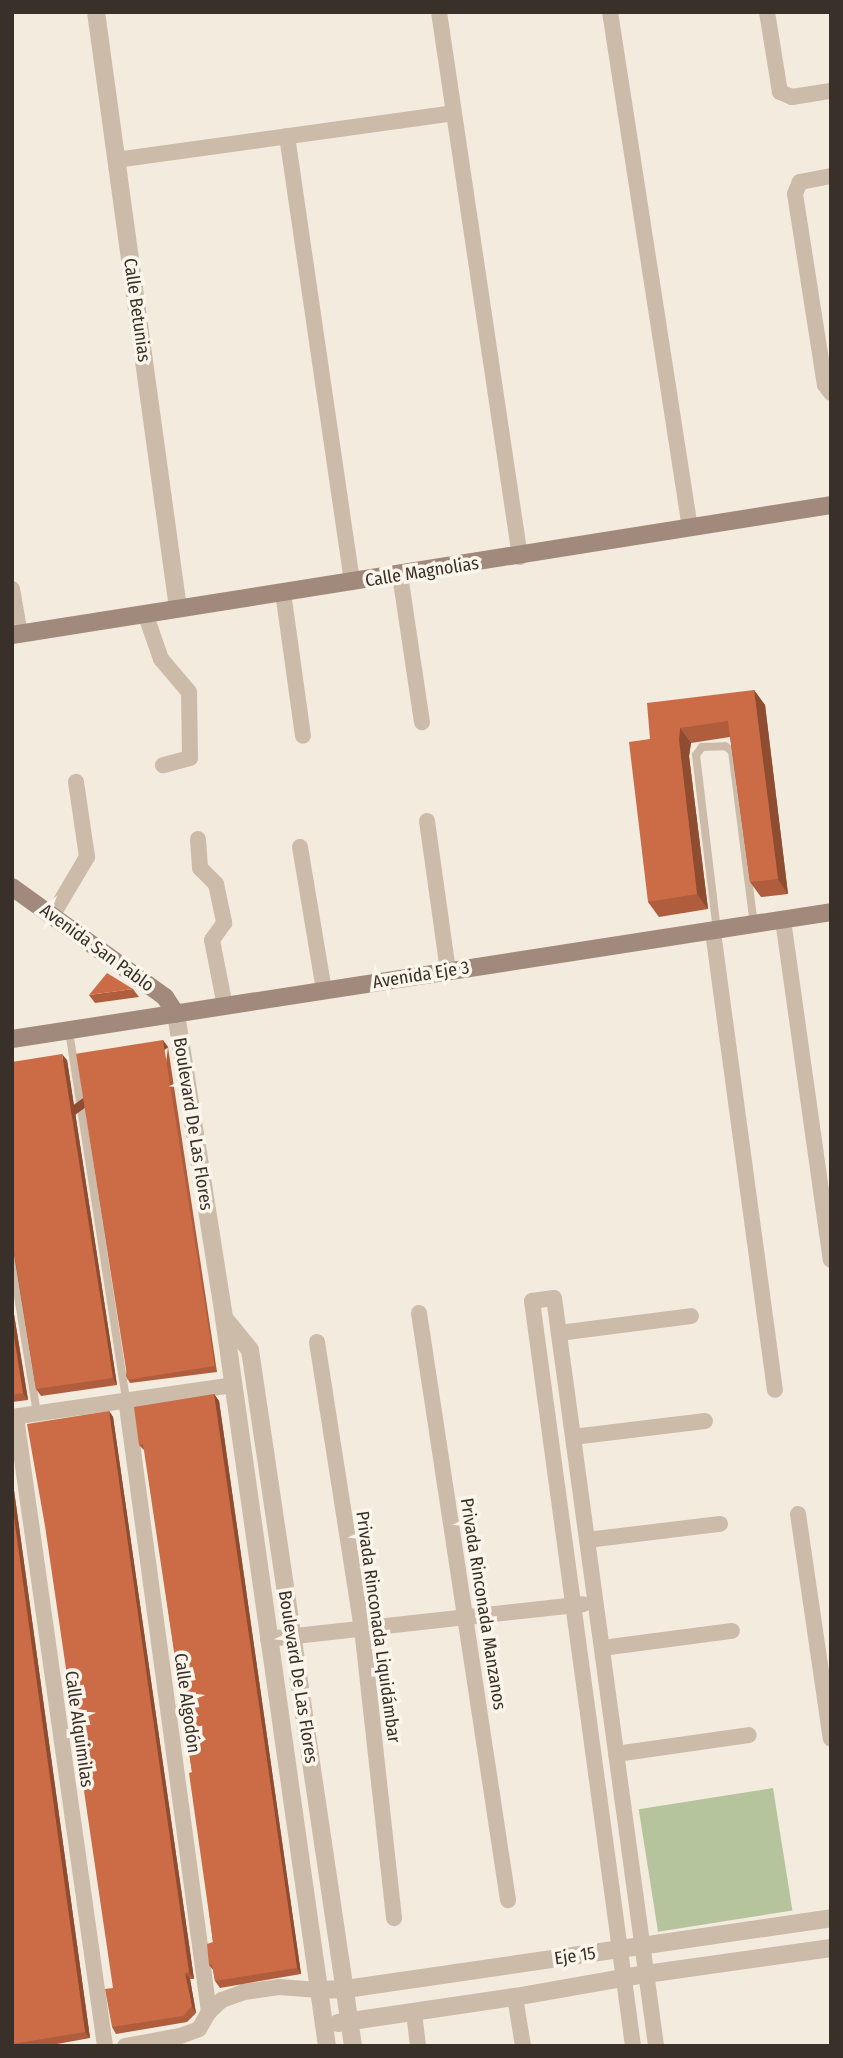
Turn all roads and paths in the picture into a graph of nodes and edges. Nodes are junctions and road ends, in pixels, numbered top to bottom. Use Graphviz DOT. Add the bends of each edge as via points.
graph roads {
  1 [pos="96,12"];
  2 [pos="439,12"];
  3 [pos="610,12"];
  4 [pos="766,12"];
  5 [pos="831,91"];
  6 [pos="453,113"];
  7 [pos="286,136"];
  8 [pos="116,160"];
  9 [pos="831,176"];
  10 [pos="831,393"];
  11 [pos="831,505"];
  12 [pos="690,528"];
  13 [pos="520,556"];
  14 [pos="400,575"];
  15 [pos="352,582"];
  16 [pos="12,589"];
  17 [pos="283,592"];
  18 [pos="178,608"];
  19 [pos="145,613"];
  20 [pos="16,634"];
  21 [pos="422,722"];
  22 [pos="303,736"];
  23 [pos="163,765"];
  24 [pos="76,782"];
  25 [pos="428,821"];
  26 [pos="198,839"];
  27 [pos="300,847"];
  28 [pos="12,887"];
  29 [pos="831,912"];
  30 [pos="52,916"];
  31 [pos="783,920"];
  32 [pos="754,925"];
  33 [pos="715,931"];
  34 [pos="449,970"];
  35 [pos="324,990"];
  36 [pos="225,1006"];
  37 [pos="176,1014"];
  38 [pos="69,1031"];
  39 [pos="12,1039"];
  40 [pos="12,1259"];
  41 [pos="831,1260"];
  42 [pos="419,1313"];
  43 [pos="691,1315"];
  44 [pos="224,1318"];
  45 [pos="559,1333"];
  46 [pos="317,1342"];
  47 [pos="233,1385"];
  48 [pos="775,1390"];
  49 [pos="126,1399"];
  50 [pos="37,1413"];
  51 [pos="14,1417"];
  52 [pos="705,1421"];
  53 [pos="573,1437"];
  54 [pos="798,1514"];
  55 [pos="720,1524"];
  56 [pos="587,1540"];
  57 [pos="596,1603"];
  58 [pos="573,1605"];
  59 [pos="466,1617"];
  60 [pos="362,1628"];
  61 [pos="732,1631"];
  62 [pos="291,1636"];
  63 [pos="268,1639"];
  64 [pos="602,1648"];
  65 [pos="749,1735"];
  66 [pos="831,1740"];
  67 [pos="616,1754"];
  68 [pos="509,1900"];
  69 [pos="394,1918"];
  70 [pos="831,1918"];
  71 [pos="642,1945"];
  72 [pos="831,1948"];
  73 [pos="620,1949"];
  74 [pos="646,1974"];
  75 [pos="624,1978"];
  76 [pos="346,1989"];
  77 [pos="319,1990"];
  78 [pos="515,1997"];
  79 [pos="209,2012"];
  80 [pos="414,2013"];
  81 [pos="350,2021"];
  82 [pos="324,2025"];
  83 [pos="105,2046"];
  84 [pos="125,2046"];
  85 [pos="327,2046"];
  86 [pos="353,2046"];
  87 [pos="418,2046"];
  88 [pos="523,2046"];
  89 [pos="633,2046"];
  90 [pos="656,2046"];
  1 -- 8 [label="street, Calle Betunias"];
  2 -- 6 [label="street"];
  3 -- 12 [label="street"];
  4 -- 5 [label="street" via="780,92 792,97"];
  6 -- 7 [label="street"];
  6 -- 13 [label="street"];
  7 -- 8 [label="street"];
  7 -- 15 [label="street"];
  8 -- 18 [label="street, Calle Betunias"];
  9 -- 10 [label="street" via="800,182 795,194 825,385"];
  11 -- 12 [label="main road, Calle Magnolias"];
  12 -- 13 [label="main road, Calle Magnolias"];
  13 -- 14 [label="main road, Calle Magnolias"];
  14 -- 15 [label="main road, Calle Magnolias"];
  14 -- 21 [label="street"];
  15 -- 17 [label="main road, Calle Magnolias"];
  16 -- 20 [label="street"];
  17 -- 18 [label="main road, Calle Magnolias"];
  17 -- 22 [label="street"];
  18 -- 19 [label="main road, Calle Magnolias"];
  19 -- 20 [label="main road, Calle Magnolias"];
  19 -- 23 [label="street" via="161,659 189,692 190,758"];
  24 -- 30 [label="street" via="88,857"];
  25 -- 34 [label="street"];
  26 -- 36 [label="street" via="200,868 216,884 224,923 212,940"];
  27 -- 35 [label="street"];
  28 -- 30 [label="main road, Avenida San Pablo"];
  29 -- 31 [label="main road, Avenida Eje 3"];
  30 -- 37 [label="main road, Avenida San Pablo" via="165,997"];
  31 -- 32 [label="main road, Avenida Eje 3"];
  31 -- 41 [label="street"];
  32 -- 33 [label="main road, Avenida Eje 3"];
  32 -- 33 [label="lane" via="732,751 725,746 702,747 695,755"];
  33 -- 34 [label="main road, Avenida Eje 3"];
  33 -- 48 [label="street"];
  34 -- 35 [label="main road, Avenida Eje 3"];
  35 -- 36 [label="main road, Avenida Eje 3"];
  36 -- 37 [label="main road, Avenida Eje 3"];
  37 -- 38 [label="main road, Avenida Eje 3"];
  37 -- 44 [label="street, Boulevard De Las Flores"];
  38 -- 39 [label="main road, Avenida Eje 3"];
  38 -- 49 [label="lane"];
  40 -- 50 [label="lane"];
  42 -- 59 [label="street, Privada Rinconada Manzanos"];
  43 -- 45 [label="street"];
  44 -- 47 [label="street, Boulevard De Las Flores"];
  44 -- 62 [label="street, Boulevard De Las Flores" via="250,1350"];
  45 -- 53 [label="street"];
  45 -- 58 [label="street" via="554,1298 532,1301"];
  46 -- 60 [label="street, Privada Rinconada Liquidámbar"];
  47 -- 49 [label="street"];
  47 -- 63 [label="street, Boulevard De Las Flores"];
  49 -- 50 [label="street"];
  49 -- 79 [label="street, Calle Algodón"];
  50 -- 51 [label="street"];
  51 -- 83 [label="street, Calle Alquimilas"];
  52 -- 53 [label="street"];
  53 -- 56 [label="street"];
  54 -- 66 [label="street"];
  55 -- 56 [label="street"];
  56 -- 57 [label="street"];
  57 -- 58 [label="street"];
  57 -- 64 [label="street"];
  58 -- 59 [label="street"];
  58 -- 73 [label="street"];
  59 -- 60 [label="street"];
  59 -- 68 [label="street, Privada Rinconada Manzanos"];
  60 -- 62 [label="street"];
  60 -- 69 [label="street, Privada Rinconada Liquidámbar"];
  61 -- 64 [label="street"];
  62 -- 63 [label="street"];
  62 -- 76 [label="street, Boulevard De Las Flores"];
  63 -- 77 [label="street, Boulevard De Las Flores"];
  64 -- 67 [label="street"];
  65 -- 67 [label="street"];
  67 -- 71 [label="street"];
  70 -- 71 [label="street, Eje 15"];
  71 -- 73 [label="street, Eje 15"];
  71 -- 74 [label="street"];
  72 -- 74 [label="street, Eje 15"];
  73 -- 75 [label="street"];
  73 -- 76 [label="street, Eje 15"];
  74 -- 75 [label="street, Eje 15"];
  74 -- 90 [label="street"];
  75 -- 78 [label="street, Eje 15"];
  75 -- 89 [label="street"];
  76 -- 77 [label="street, Eje 15"];
  76 -- 81 [label="street, Boulevard De Las Flores"];
  77 -- 79 [label="street" via="279,1987 244,1992 222,2000"];
  77 -- 82 [label="street, Boulevard De Las Flores"];
  78 -- 80 [label="street, Eje 15"];
  78 -- 88 [label="street"];
  79 -- 84 [label="street" via="199,2029"];
  80 -- 81 [label="street, Eje 15"];
  80 -- 87 [label="street"];
  81 -- 82 [label="street, Eje 15"];
  81 -- 86 [label="street, Boulevard De Las Flores"];
  82 -- 85 [label="street, Boulevard De Las Flores"];
}
